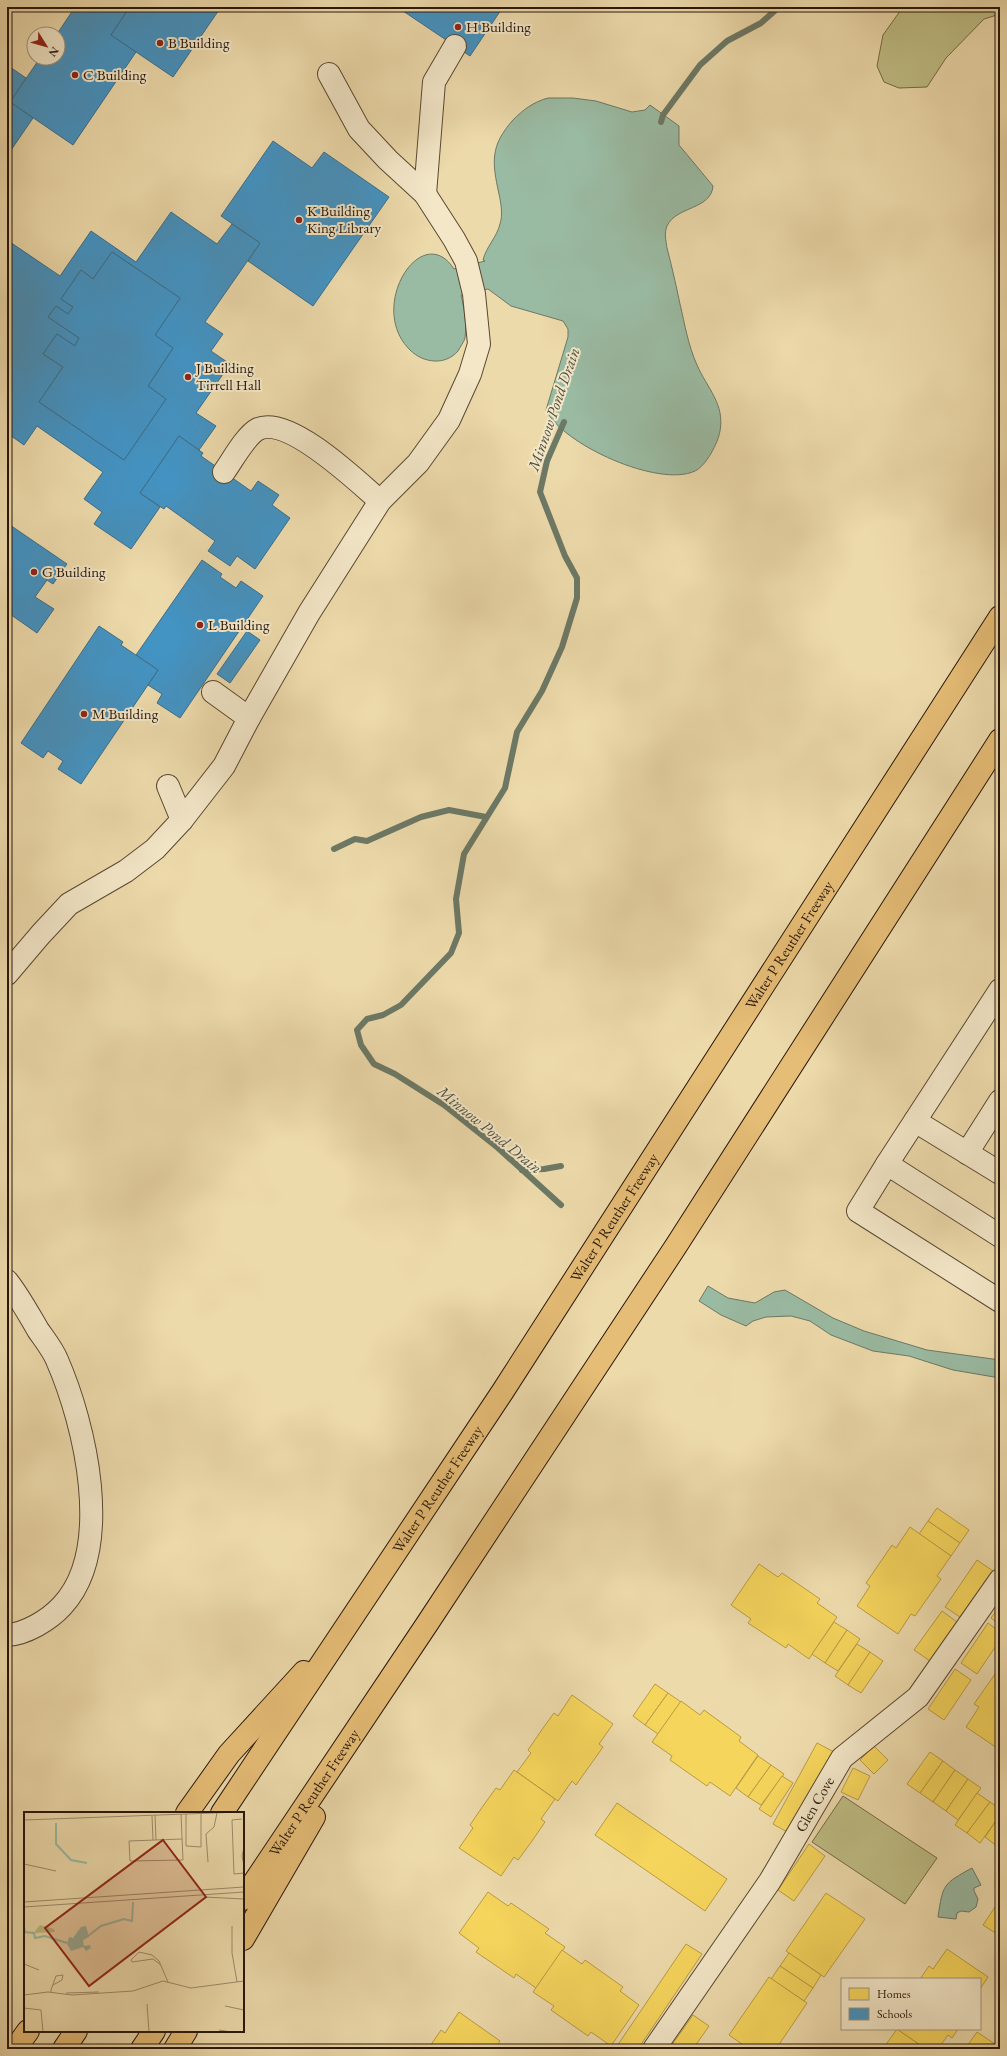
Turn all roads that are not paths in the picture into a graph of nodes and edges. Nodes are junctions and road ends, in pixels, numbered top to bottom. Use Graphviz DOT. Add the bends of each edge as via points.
graph roads {
  1 [pos="455,46"];
  2 [pos="329,74"];
  3 [pos="425,194"];
  4 [pos="224,472"];
  5 [pos="380,501"];
  6 [pos="1000,617"];
  7 [pos="213,692"];
  8 [pos="249,718"];
  9 [pos="1000,740"];
  10 [pos="168,786"];
  11 [pos="182,820"];
  12 [pos="7,974"];
  13 [pos="1000,990"];
  14 [pos="1000,1101"];
  15 [pos="915,1121"];
  16 [pos="967,1153"];
  17 [pos="887,1164"];
  18 [pos="1000,1173"];
  19 [pos="1000,1236"];
  20 [pos="7,1281"];
  21 [pos="1000,1301"];
  22 [pos="1000,1580"];
  23 [pos="356,1614"];
  24 [pos="427,1624"];
  25 [pos="7,1635"];
  26 [pos="188,1812"];
  27 [pos="223,1812"];
  28 [pos="244,1898"];
  29 [pos="244,1936"];
  30 [pos="27,2032"];
  31 [pos="75,2032"];
  32 [pos="153,2032"];
  33 [pos="185,2032"];
  34 [pos="15,2049"];
  35 [pos="64,2049"];
  36 [pos="142,2049"];
  37 [pos="175,2049"];
  38 [pos="654,2049"];
  1 -- 3 [label="street" via="434,82"];
  2 -- 3 [label="street" via="359,129"];
  3 -- 5 [label="street" via="466,261 474,294 479,344 470,374 444,426 418,463"];
  4 -- 5 [label="street" via="249,437 258,429 274,426 293,433 318,450"];
  5 -- 8 [label="street" via="309,613"];
  6 -- 23 [label="highway, Walter P Reuther Freeway" via="607,1232"];
  7 -- 8 [label="street"];
  8 -- 11 [label="street" via="224,766"];
  9 -- 24 [label="highway, Walter P Reuther Freeway" via="676,1246"];
  10 -- 11 [label="street"];
  11 -- 12 [label="street" via="154,849 126,871 69,904"];
  13 -- 15 [label="street"];
  14 -- 16 [label="street"];
  15 -- 16 [label="street"];
  15 -- 17 [label="street"];
  16 -- 18 [label="street"];
  17 -- 19 [label="street"];
  17 -- 21 [label="street" via="858,1211"];
  20 -- 25 [label="street" via="57,1360 78,1419 86,1455 91,1498 91,1536 81,1577 71,1597 55,1613 36,1625"];
  22 -- 38 [label="street, Glen Cove" via="918,1697 842,1758 770,1881"];
  23 -- 26 [label="highway" via="229,1754"];
  23 -- 27 [label="highway, Walter P Reuther Freeway"];
  24 -- 28 [label="highway, Walter P Reuther Freeway"];
  24 -- 29 [label="highway"];
  30 -- 34 [label="highway"];
  31 -- 35 [label="highway"];
  32 -- 36 [label="highway"];
  33 -- 37 [label="highway"];
}
